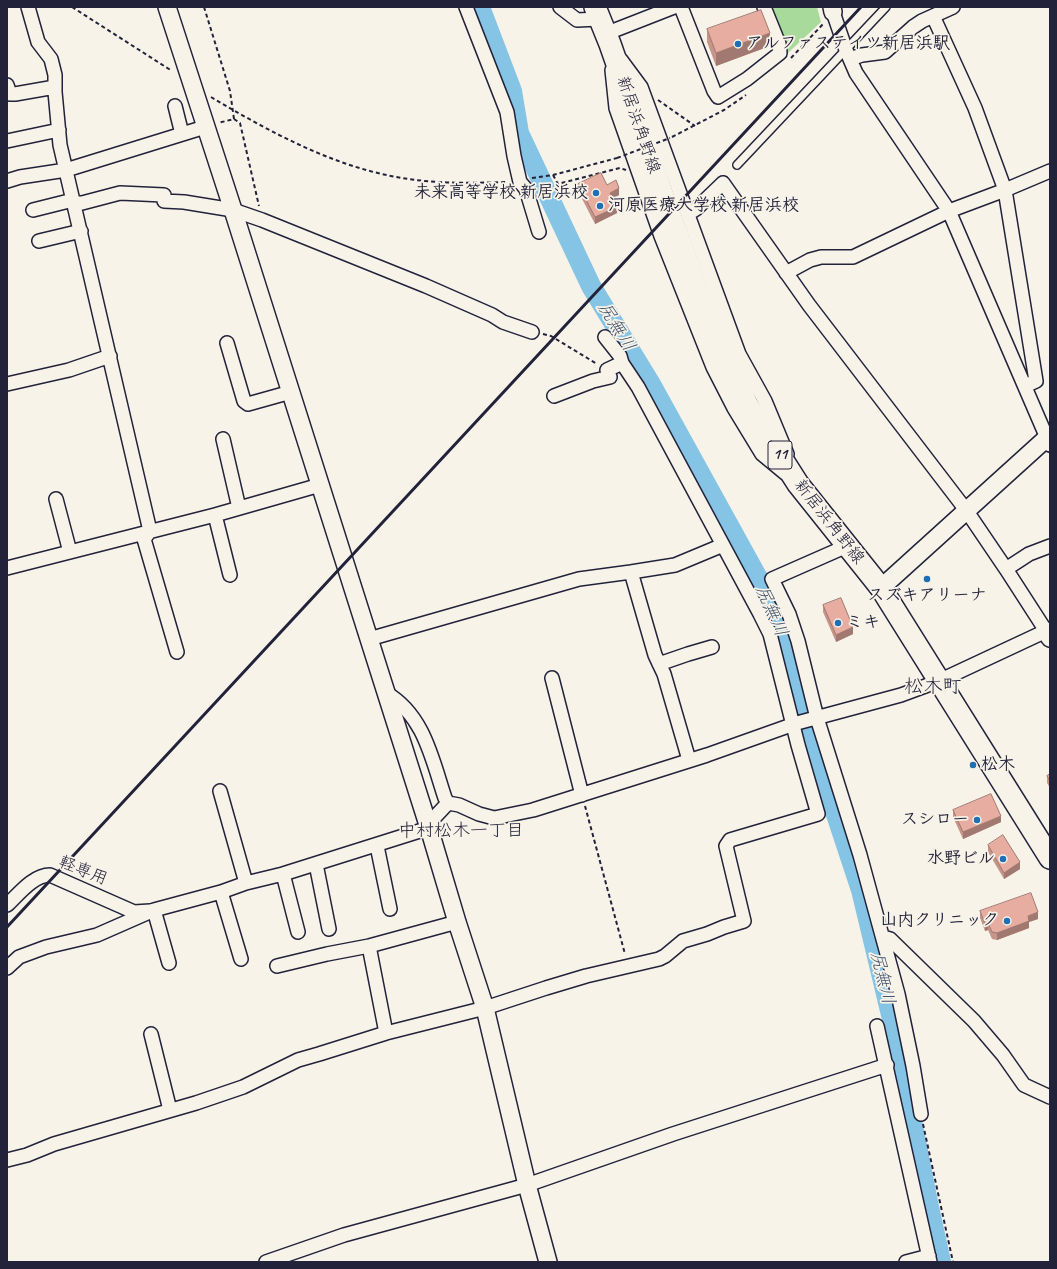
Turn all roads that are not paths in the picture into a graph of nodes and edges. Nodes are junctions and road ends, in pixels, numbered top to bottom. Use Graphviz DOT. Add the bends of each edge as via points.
graph roads {
  1 [pos="28,7"];
  2 [pos="167,7"];
  3 [pos="466,7"];
  4 [pos="560,7"];
  5 [pos="674,7"];
  6 [pos="681,7"];
  7 [pos="764,7"];
  8 [pos="886,7"];
  9 [pos="953,7"];
  10 [pos="833,9"];
  11 [pos="933,16"];
  12 [pos="602,26"];
  13 [pos="848,55"];
  14 [pos="7,85"];
  15 [pos="55,87"];
  16 [pos="175,106"];
  17 [pos="205,127"];
  18 [pos="59,130"];
  19 [pos="182,134"];
  20 [pos="7,141"];
  21 [pos="737,165"];
  22 [pos="66,170"];
  23 [pos="1050,171"];
  24 [pos="7,181"];
  25 [pos="1005,190"];
  26 [pos="74,202"];
  27 [pos="33,210"];
  28 [pos="233,210"];
  29 [pos="949,211"];
  30 [pos="688,214"];
  31 [pos="81,231"];
  32 [pos="539,232"];
  33 [pos="39,241"];
  34 [pos="786,273"];
  35 [pos="532,332"];
  36 [pos="605,337"];
  37 [pos="228,343"];
  38 [pos="110,356"];
  39 [pos="622,363"];
  40 [pos="7,384"];
  41 [pos="1025,386"];
  42 [pos="291,392"];
  43 [pos="554,396"];
  44 [pos="223,438"];
  45 [pos="1049,439"];
  46 [pos="798,484"];
  47 [pos="320,486"];
  48 [pos="56,499"];
  49 [pos="240,508"];
  50 [pos="966,510"];
  51 [pos="215,515"];
  52 [pos="150,531"];
  53 [pos="723,545"];
  54 [pos="847,546"];
  55 [pos="1050,546"];
  56 [pos="70,552"];
  57 [pos="7,568"];
  58 [pos="1006,569"];
  59 [pos="631,572"];
  60 [pos="230,575"];
  61 [pos="881,588"];
  62 [pos="1048,635"];
  63 [pos="369,639"];
  64 [pos="712,647"];
  65 [pos="176,652"];
  66 [pos="659,664"];
  67 [pos="552,678"];
  68 [pos="939,681"];
  69 [pos="386,693"];
  70 [pos="816,718"];
  71 [pos="796,724"];
  72 [pos="689,760"];
  73 [pos="220,791"];
  74 [pos="582,795"];
  75 [pos="448,803"];
  76 [pos="429,828"];
  77 [pos="377,846"];
  78 [pos="1050,858"];
  79 [pos="316,864"];
  80 [pos="283,874"];
  81 [pos="246,883"];
  82 [pos="221,892"];
  83 [pos="7,905"];
  84 [pos="390,909"];
  85 [pos="154,910"];
  86 [pos="457,922"];
  87 [pos="329,929"];
  88 [pos="298,932"];
  89 [pos="883,938"];
  90 [pos="369,946"];
  91 [pos="241,959"];
  92 [pos="169,963"];
  93 [pos="277,966"];
  94 [pos="7,968"];
  95 [pos="485,1008"];
  96 [pos="877,1026"];
  97 [pos="386,1033"];
  98 [pos="151,1034"];
  99 [pos="886,1065"];
  100 [pos="1050,1097"];
  101 [pos="170,1110"];
  102 [pos="921,1114"];
  103 [pos="7,1160"];
  104 [pos="527,1185"];
  105 [pos="930,1259"];
  106 [pos="266,1262"];
  107 [pos="548,1262"];
  108 [pos="906,1262"];
  1 -- 15 [label="street" via="38,42 51,59"];
  2 -- 17 [label="street"];
  3 -- 32 [label="street" via="507,112 514,156"];
  4 -- 12 [label="street" via="577,20"];
  5 -- 12 [label="street"];
  6 -- 7 [label="street" via="718,97 780,53 779,44"];
  8 -- 13 [label="lane"];
  9 -- 11 [label="street"];
  10 -- 13 [label="street"];
  11 -- 13 [label="street" via="913,27 885,52"];
  11 -- 25 [label="street" via="975,108"];
  12 -- 30 [label="street" via="641,87"];
  12 -- 46 [label="main road, 新居浜角野線 / 11" via="704,309 747,404"];
  12 -- 46 [label="street" via="616,108 661,236 713,367 762,454"];
  13 -- 21 [label="lane"];
  13 -- 29 [label="street" via="856,73"];
  14 -- 15 [label="street" via="10,94"];
  15 -- 18 [label="street"];
  16 -- 19 [label="street"];
  17 -- 19 [label="street"];
  17 -- 28 [label="street"];
  18 -- 20 [label="street"];
  18 -- 22 [label="street"];
  19 -- 22 [label="street"];
  22 -- 24 [label="street"];
  22 -- 26 [label="street"];
  23 -- 25 [label="street"];
  25 -- 29 [label="street"];
  25 -- 41 [label="street" via="1036,381"];
  26 -- 27 [label="street"];
  26 -- 28 [label="street" via="82,203 120,193 164,195 164,201"];
  26 -- 31 [label="street"];
  28 -- 35 [label="street" via="426,286 503,322"];
  28 -- 42 [label="street"];
  29 -- 34 [label="street" via="853,257 821,257"];
  29 -- 41 [label="street"];
  30 -- 34 [label="street" via="723,183"];
  30 -- 46 [label="street" via="739,354 783,442"];
  31 -- 33 [label="street"];
  31 -- 38 [label="street"];
  34 -- 50 [label="street"];
  36 -- 39 [label="street" via="620,356"];
  37 -- 42 [label="street" via="244,401 248,404"];
  38 -- 40 [label="street" via="69,370"];
  38 -- 52 [label="street"];
  39 -- 43 [label="street" via="606,370 610,377"];
  39 -- 53 [label="street" via="638,387"];
  41 -- 45 [label="street"];
  42 -- 47 [label="street"];
  44 -- 49 [label="street"];
  45 -- 50 [label="street"];
  46 -- 54 [label="main road, 新居浜角野線 / 11"];
  47 -- 49 [label="street"];
  47 -- 63 [label="street"];
  48 -- 56 [label="street"];
  49 -- 51 [label="street"];
  50 -- 58 [label="street"];
  50 -- 61 [label="street"];
  51 -- 52 [label="street"];
  51 -- 60 [label="street"];
  52 -- 56 [label="street"];
  52 -- 65 [label="street" via="144,539"];
  53 -- 59 [label="street" via="675,565"];
  53 -- 71 [label="street" via="770,634"];
  54 -- 61 [label="main road, 新居浜角野線 / 11"];
  54 -- 70 [label="street" via="772,579 789,614 798,641"];
  55 -- 58 [label="street" via="1029,554"];
  56 -- 57 [label="street"];
  58 -- 62 [label="street"];
  59 -- 63 [label="street" via="579,579"];
  59 -- 66 [label="street"];
  61 -- 68 [label="main road, 新居浜角野線 / 11"];
  62 -- 68 [label="street"];
  63 -- 69 [label="street"];
  64 -- 66 [label="street"];
  66 -- 72 [label="street"];
  67 -- 74 [label="street"];
  68 -- 70 [label="street" via="901,695"];
  68 -- 78 [label="main road, 新居浜角野線 / 11"];
  69 -- 75 [label="street" via="398,700 411,714 424,737 444,798"];
  69 -- 76 [label="street"];
  70 -- 71 [label="street"];
  70 -- 89 [label="street" via="860,855"];
  71 -- 72 [label="street"];
  71 -- 95 [label="street" via="798,745 818,814 730,840 726,846 744,921 683,941 659,959 586,976"];
  72 -- 74 [label="street"];
  73 -- 81 [label="street"];
  74 -- 75 [label="street" via="533,810 494,818"];
  75 -- 76 [label="street"];
  76 -- 77 [label="street"];
  76 -- 86 [label="street"];
  77 -- 79 [label="street"];
  77 -- 84 [label="street"];
  79 -- 80 [label="street"];
  79 -- 87 [label="street"];
  80 -- 81 [label="street"];
  80 -- 88 [label="street"];
  81 -- 82 [label="street"];
  82 -- 85 [label="street"];
  82 -- 91 [label="street"];
  83 -- 85 [label="street, 軽専用" via="33,881 50,875 134,912"];
  85 -- 92 [label="street"];
  85 -- 94 [label="street" via="97,935 19,956"];
  86 -- 90 [label="street"];
  86 -- 95 [label="street"];
  89 -- 100 [label="street" via="890,939 974,1021 1024,1085"];
  89 -- 102 [label="street" via="898,994"];
  90 -- 93 [label="street"];
  90 -- 97 [label="street"];
  95 -- 97 [label="street"];
  95 -- 104 [label="street"];
  96 -- 99 [label="street"];
  97 -- 101 [label="street" via="298,1060 243,1087"];
  98 -- 101 [label="street"];
  99 -- 104 [label="street" via="673,1134"];
  99 -- 105 [label="street"];
  101 -- 103 [label="street"];
  104 -- 106 [label="street" via="344,1235"];
  104 -- 107 [label="street"];
  105 -- 108 [label="street"];
}
